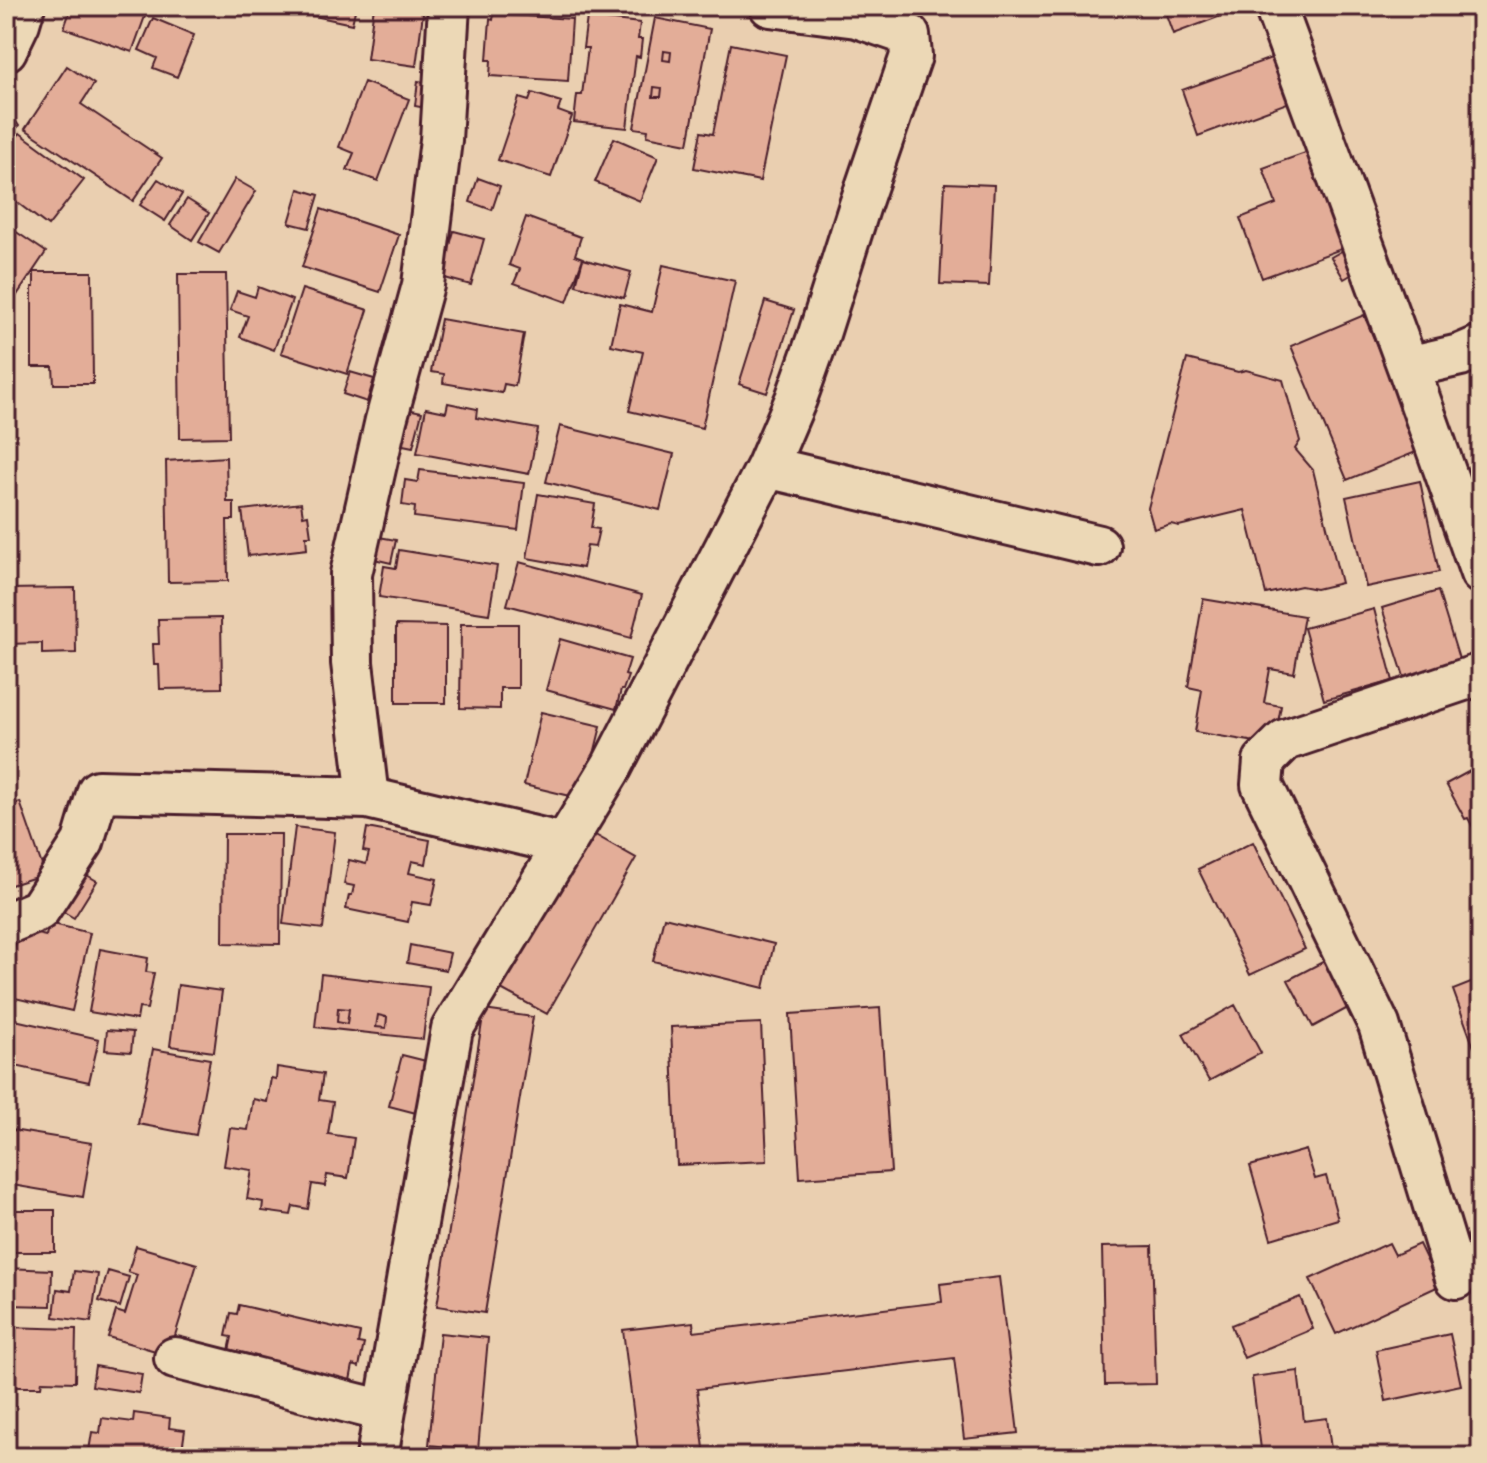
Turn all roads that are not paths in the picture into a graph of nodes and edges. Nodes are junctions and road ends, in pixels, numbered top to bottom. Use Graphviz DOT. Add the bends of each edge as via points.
graph roads {
  1 [pos="24,6"];
  2 [pos="449,6"];
  3 [pos="770,6"];
  4 [pos="1275,6"];
  5 [pos="6,50"];
  6 [pos="1481,346"];
  7 [pos="1408,367"];
  8 [pos="767,467"];
  9 [pos="1099,546"];
  10 [pos="1481,573"];
  11 [pos="1481,674"];
  12 [pos="368,798"];
  13 [pos="564,844"];
  14 [pos="6,924"];
  15 [pos="1456,1278"];
  16 [pos="175,1358"];
  17 [pos="384,1411"];
  18 [pos="377,1457"];
  1 -- 5 [label="street"];
  2 -- 12 [label="street" via="441,140 423,285 351,574 352,663"];
  3 -- 8 [label="street" via="857,17 909,35 911,56 818,337"];
  4 -- 7 [label="street"];
  6 -- 7 [label="street"];
  7 -- 10 [label="street"];
  8 -- 9 [label="street"];
  8 -- 13 [label="street" via="612,766"];
  11 -- 15 [label="street" via="1285,740 1264,761 1262,785 1379,1025"];
  12 -- 13 [label="street"];
  12 -- 14 [label="street" via="98,791 83,842 39,910"];
  13 -- 17 [label="street" via="452,1029"];
  16 -- 17 [label="street"];
  17 -- 18 [label="street"];
}
